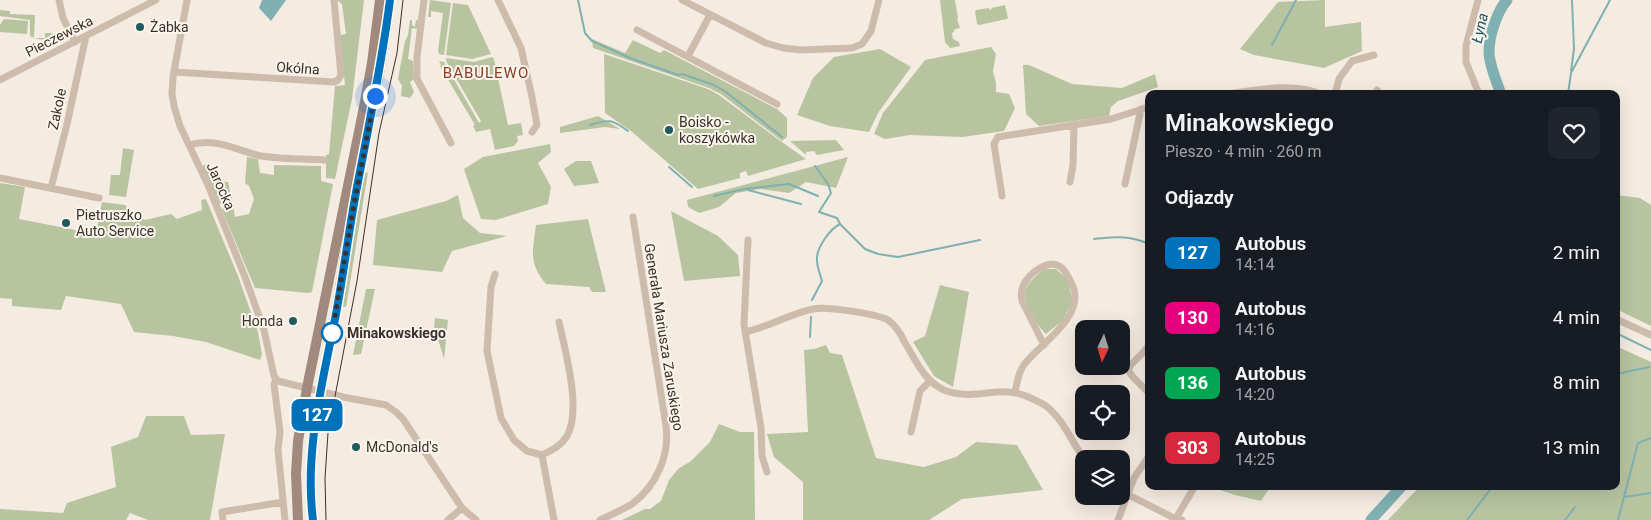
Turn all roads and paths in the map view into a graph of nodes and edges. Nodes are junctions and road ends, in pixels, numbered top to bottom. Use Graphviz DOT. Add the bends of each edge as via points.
graph roads {
  1 [pos="59,0"];
  2 [pos="156,0"];
  3 [pos="187,0"];
  4 [pos="334,0"];
  5 [pos="380,0"];
  6 [pos="390,0"];
  7 [pos="424,0"];
  8 [pos="498,0"];
  9 [pos="682,0"];
  10 [pos="880,0"];
  11 [pos="1478,0"];
  12 [pos="710,15"];
  13 [pos="637,30"];
  14 [pos="86,36"];
  15 [pos="75,42"];
  16 [pos="1374,55"];
  17 [pos="688,56"];
  18 [pos="174,72"];
  19 [pos="0,80"];
  20 [pos="1255,90"];
  21 [pos="1311,90"];
  22 [pos="1336,90"];
  23 [pos="1477,90"];
  24 [pos="777,104"];
  25 [pos="1145,108"];
  26 [pos="1141,109"];
  27 [pos="1074,125"];
  28 [pos="532,132"];
  29 [pos="451,143"];
  30 [pos="190,145"];
  31 [pos="324,160"];
  32 [pos="0,178"];
  33 [pos="1070,182"];
  34 [pos="1125,184"];
  35 [pos="51,188"];
  36 [pos="1002,196"];
  37 [pos="99,198"];
  38 [pos="633,217"];
  39 [pos="748,240"];
  40 [pos="495,274"];
  41 [pos="1620,321"];
  42 [pos="559,322"];
  43 [pos="745,332"];
  44 [pos="1651,335"];
  45 [pos="1044,345"];
  46 [pos="1145,348"];
  47 [pos="276,379"];
  48 [pos="930,381"];
  49 [pos="307,388"];
  50 [pos="1145,389"];
  51 [pos="321,391"];
  52 [pos="1015,392"];
  53 [pos="911,432"];
  54 [pos="1078,450"];
  55 [pos="542,455"];
  56 [pos="1145,462"];
  57 [pos="767,472"];
  58 [pos="1130,484"];
  59 [pos="1193,490"];
  60 [pos="1130,496"];
  61 [pos="283,502"];
  62 [pos="1121,505"];
  63 [pos="462,508"];
  64 [pos="1178,519"];
  65 [pos="223,520"];
  66 [pos="285,520"];
  67 [pos="298,520"];
  68 [pos="313,520"];
  69 [pos="448,520"];
  70 [pos="476,520"];
  71 [pos="554,520"];
  72 [pos="600,520"];
  73 [pos="1118,520"];
  1 -- 15 [label="street" via="63,18"];
  2 -- 14 [label="street, Pieczewska"];
  3 -- 18 [label="street, Jarocka"];
  4 -- 18 [label="street, Okólna" via="341,75 334,82"];
  5 -- 49 [label="main road" via="364,107"];
  6 -- 51 [label="main road" via="381,66"];
  7 -- 29 [label="street" via="417,80"];
  8 -- 28 [label="street" via="523,56 537,125"];
  9 -- 12 [label="street"];
  10 -- 12 [label="street" via="871,31 862,44 852,48 783,48"];
  11 -- 23 [label="street" via="1466,46 1466,62"];
  12 -- 17 [label="street"];
  13 -- 17 [label="street"];
  14 -- 15 [label="street, Pieczewska"];
  14 -- 35 [label="street, Zakole"];
  15 -- 19 [label="street, Pieczewska"];
  16 -- 22 [label="street" via="1352,61 1339,79"];
  17 -- 24 [label="street"];
  18 -- 30 [label="street, Jarocka" via="174,106"];
  20 -- 21 [label="street"];
  25 -- 26 [label="street"];
  26 -- 27 [label="street" via="1111,119"];
  26 -- 34 [label="street"];
  27 -- 33 [label="street"];
  27 -- 36 [label="street" via="998,137 994,144"];
  30 -- 31 [label="street" via="216,142 261,156"];
  30 -- 47 [label="street, Jarocka" via="246,277"];
  32 -- 35 [label="street"];
  35 -- 37 [label="street"];
  38 -- 72 [label="street, Generała Mariusza Zaruskiego" via="667,446 659,470 644,493 630,505"];
  39 -- 43 [label="street"];
  40 -- 55 [label="street" via="491,287 487,350 501,418 514,440 527,451"];
  41 -- 44 [label="street"];
  42 -- 55 [label="street" via="571,376 572,420 561,444"];
  43 -- 48 [label="street" via="816,308 878,316 897,327"];
  43 -- 57 [label="street"];
  45 -- 45 [label="street" via="1021,293 1039,269 1052,263 1067,273 1075,296 1074,308"];
  45 -- 52 [label="street" via="1018,375"];
  46 -- 50 [label="street" via="1128,372"];
  47 -- 49 [label="street"];
  47 -- 61 [label="street, Jarocka"];
  48 -- 52 [label="street" via="953,394"];
  48 -- 53 [label="street" via="920,391"];
  49 -- 51 [label="street"];
  49 -- 67 [label="main road" via="296,458"];
  51 -- 63 [label="street" via="386,405 396,412"];
  51 -- 68 [label="main road" via="312,460"];
  52 -- 54 [label="street" via="1047,406"];
  55 -- 71 [label="street"];
  56 -- 58 [label="street"];
  59 -- 64 [label="street"];
  60 -- 64 [label="street"];
  61 -- 65 [label="street" via="222,512"];
  61 -- 66 [label="street, Jarocka"];
  62 -- 73 [label="street"];
  63 -- 69 [label="street"];
  63 -- 70 [label="street"];
}
